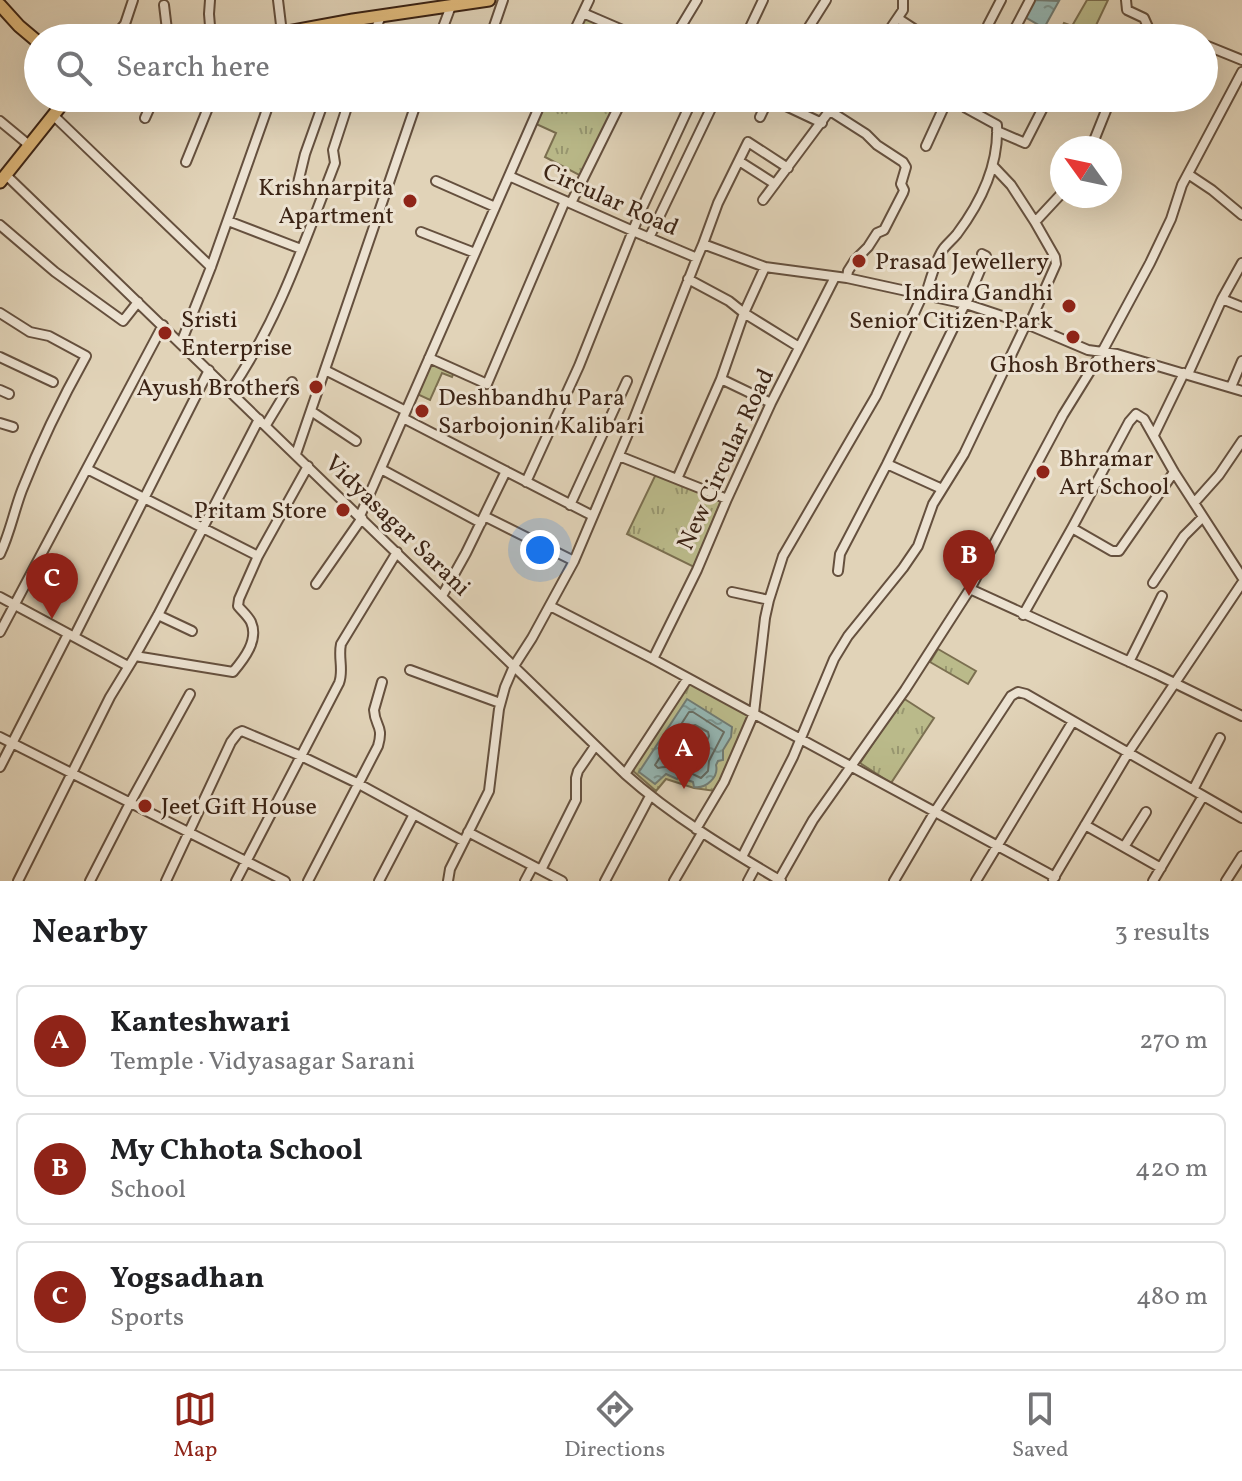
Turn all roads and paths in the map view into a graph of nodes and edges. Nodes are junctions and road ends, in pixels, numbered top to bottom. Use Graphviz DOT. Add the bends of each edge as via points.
graph roads {
  1 [pos="133,0"];
  2 [pos="210,0"];
  3 [pos="278,0"];
  4 [pos="489,0"];
  5 [pos="503,0"];
  6 [pos="589,0"];
  7 [pos="697,0"];
  8 [pos="763,0"];
  9 [pos="826,0"];
  10 [pos="903,0"];
  11 [pos="1001,0"];
  12 [pos="1030,0"];
  13 [pos="1126,0"];
  14 [pos="2,5"];
  15 [pos="164,5"];
  16 [pos="425,5"];
  17 [pos="451,6"];
  18 [pos="583,13"];
  19 [pos="381,16"];
  20 [pos="899,19"];
  21 [pos="353,20"];
  22 [pos="125,24"];
  23 [pos="166,24"];
  24 [pos="210,24"];
  25 [pos="284,24"];
  26 [pos="334,24"];
  27 [pos="352,24"];
  28 [pos="378,24"];
  29 [pos="444,24"];
  30 [pos="495,24"];
  31 [pos="578,24"];
  32 [pos="609,24"];
  33 [pos="682,24"];
  34 [pos="752,24"];
  35 [pos="811,24"];
  36 [pos="895,24"];
  37 [pos="907,24"];
  38 [pos="989,24"];
  39 [pos="1017,24"];
  40 [pos="1147,24"];
  41 [pos="24,30"];
  42 [pos="1218,49"];
  43 [pos="1242,60"];
  44 [pos="1242,73"];
  45 [pos="55,112"];
  46 [pos="148,112"];
  47 [pos="206,112"];
  48 [pos="266,112"];
  49 [pos="320,112"];
  50 [pos="345,112"];
  51 [pos="413,112"];
  52 [pos="537,112"];
  53 [pos="616,112"];
  54 [pos="687,112"];
  55 [pos="709,112"];
  56 [pos="762,112"];
  57 [pos="799,112"];
  58 [pos="829,112"];
  59 [pos="832,112"];
  60 [pos="942,112"];
  61 [pos="974,112"];
  62 [pos="1041,112"];
  63 [pos="1105,112"];
  64 [pos="53,115"];
  65 [pos="760,117"];
  66 [pos="145,118"];
  67 [pos="0,121"];
  68 [pos="822,123"];
  69 [pos="997,131"];
  70 [pos="1096,136"];
  71 [pos="29,145"];
  72 [pos="926,146"];
  73 [pos="739,161"];
  74 [pos="186,162"];
  75 [pos="993,166"];
  76 [pos="788,168"];
  77 [pos="1188,174"];
  78 [pos="509,176"];
  79 [pos="3,178"];
  80 [pos="436,181"];
  81 [pos="775,184"];
  82 [pos="653,186"];
  83 [pos="297,187"];
  84 [pos="670,194"];
  85 [pos="763,200"];
  86 [pos="568,202"];
  87 [pos="1050,206"];
  88 [pos="495,207"];
  89 [pos="1242,215"];
  90 [pos="228,221"];
  91 [pos="1035,222"];
  92 [pos="0,225"];
  93 [pos="633,231"];
  94 [pos="421,232"];
  95 [pos="649,238"];
  96 [pos="703,244"];
  97 [pos="301,249"];
  98 [pos="475,253"];
  99 [pos="982,254"];
  100 [pos="697,258"];
  101 [pos="1242,263"];
  102 [pos="211,267"];
  103 [pos="765,267"];
  104 [pos="835,277"];
  105 [pos="847,278"];
  106 [pos="688,279"];
  107 [pos="924,294"];
  108 [pos="1222,299"];
  109 [pos="138,302"];
  110 [pos="966,304"];
  111 [pos="1242,307"];
  112 [pos="0,313"];
  113 [pos="744,313"];
  114 [pos="163,325"];
  115 [pos="1027,325"];
  116 [pos="181,343"];
  117 [pos="799,347"];
  118 [pos="1102,352"];
  119 [pos="0,357"];
  120 [pos="429,358"];
  121 [pos="1242,361"];
  122 [pos="209,370"];
  123 [pos="325,370"];
  124 [pos="1186,373"];
  125 [pos="721,379"];
  126 [pos="627,381"];
  127 [pos="53,382"];
  128 [pos="292,382"];
  129 [pos="1231,387"];
  130 [pos="230,391"];
  131 [pos="1242,391"];
  132 [pos="771,403"];
  133 [pos="311,411"];
  134 [pos="405,414"];
  135 [pos="611,419"];
  136 [pos="263,422"];
  137 [pos="0,423"];
  138 [pos="13,427"];
  139 [pos="630,429"];
  140 [pos="1154,435"];
  141 [pos="356,441"];
  142 [pos="1242,441"];
  143 [pos="296,454"];
  144 [pos="619,456"];
  145 [pos="887,464"];
  146 [pos="308,466"];
  147 [pos="87,469"];
  148 [pos="381,469"];
  149 [pos="506,471"];
  150 [pos="1174,472"];
  151 [pos="677,479"];
  152 [pos="526,482"];
  153 [pos="942,489"];
  154 [pos="144,498"];
  155 [pos="727,499"];
  156 [pos="1194,503"];
  157 [pos="570,505"];
  158 [pos="593,516"];
  159 [pos="361,517"];
  160 [pos="1203,517"];
  161 [pos="482,520"];
  162 [pos="1072,528"];
  163 [pos="204,529"];
  164 [pos="397,552"];
  165 [pos="0,554"];
  166 [pos="258,556"];
  167 [pos="574,561"];
  168 [pos="838,571"];
  169 [pos="1153,583"];
  170 [pos="316,584"];
  171 [pos="1242,584"];
  172 [pos="970,589"];
  173 [pos="732,592"];
  174 [pos="442,596"];
  175 [pos="1162,596"];
  176 [pos="0,597"];
  177 [pos="769,600"];
  178 [pos="14,605"];
  179 [pos="550,606"];
  180 [pos="158,615"];
  181 [pos="1023,615"];
  182 [pos="192,631"];
  183 [pos="0,632"];
  184 [pos="71,635"];
  185 [pos="135,656"];
  186 [pos="653,659"];
  187 [pos="1129,662"];
  188 [pos="128,666"];
  189 [pos="514,666"];
  190 [pos="410,670"];
  191 [pos="688,678"];
  192 [pos="382,682"];
  193 [pos="1174,683"];
  194 [pos="190,694"];
  195 [pos="500,703"];
  196 [pos="754,713"];
  197 [pos="1242,716"];
  198 [pos="1073,721"];
  199 [pos="0,737"];
  200 [pos="1220,738"];
  201 [pos="800,740"];
  202 [pos="13,743"];
  203 [pos="595,746"];
  204 [pos="1128,753"];
  205 [pos="301,756"];
  206 [pos="0,767"];
  207 [pos="852,767"];
  208 [pos="72,774"];
  209 [pos="625,774"];
  210 [pos="357,783"];
  211 [pos="1193,790"];
  212 [pos="648,794"];
  213 [pos="1203,796"];
  214 [pos="130,803"];
  215 [pos="1146,812"];
  216 [pos="934,813"];
  217 [pos="414,814"];
  218 [pos="1242,818"];
  219 [pos="1085,825"];
  220 [pos="699,831"];
  221 [pos="189,832"];
  222 [pos="465,837"];
  223 [pos="997,846"];
  224 [pos="1124,847"];
  225 [pos="1242,856"];
  226 [pos="742,857"];
  227 [pos="246,860"];
  228 [pos="756,866"];
  229 [pos="537,868"];
  230 [pos="1161,868"];
  231 [pos="1053,879"];
  232 [pos="780,880"];
  233 [pos="18,881"];
  234 [pos="90,881"];
  235 [pos="166,881"];
  236 [pos="236,881"];
  237 [pos="285,881"];
  238 [pos="308,881"];
  239 [pos="379,881"];
  240 [pos="448,881"];
  241 [pos="525,881"];
  242 [pos="562,881"];
  243 [pos="605,881"];
  244 [pos="674,881"];
  245 [pos="748,881"];
  246 [pos="894,881"];
  247 [pos="976,881"];
  248 [pos="1153,881"];
  249 [pos="1226,881"];
  1 -- 22 [label="street"];
  2 -- 24 [label="street"];
  3 -- 25 [label="street"];
  4 -- 17 [label="main road"];
  5 -- 30 [label="street"];
  6 -- 18 [label="street"];
  7 -- 33 [label="street"];
  8 -- 34 [label="street"];
  9 -- 35 [label="street"];
  10 -- 20 [label="street"];
  11 -- 38 [label="street"];
  12 -- 39 [label="street"];
  13 -- 40 [label="street" via="1127,10"];
  14 -- 41 [label="main road"];
  15 -- 23 [label="street"];
  16 -- 17 [label="main road"];
  16 -- 19 [label="main road"];
  17 -- 29 [label="street"];
  18 -- 31 [label="street"];
  18 -- 32 [label="street"];
  19 -- 21 [label="main road"];
  19 -- 28 [label="street"];
  20 -- 36 [label="street"];
  20 -- 37 [label="street"];
  21 -- 26 [label="main road"];
  21 -- 27 [label="street"];
  42 -- 43 [label="street"];
  44 -- 77 [label="street"];
  45 -- 64 [label="main road"];
  46 -- 66 [label="street"];
  47 -- 74 [label="street"];
  48 -- 90 [label="street"];
  49 -- 83 [label="street"];
  50 -- 97 [label="street" via="333,150 335,163"];
  51 -- 123 [label="street"];
  52 -- 78 [label="street"];
  53 -- 86 [label="street"];
  54 -- 82 [label="street"];
  55 -- 84 [label="street"];
  56 -- 65 [label="street"];
  57 -- 68 [label="street"];
  58 -- 68 [label="street"];
  59 -- 105 [label="street" via="906,167 903,193 885,229 858,256"];
  60 -- 72 [label="street"];
  61 -- 69 [label="street" via="997,125"];
  62 -- 69 [label="street" via="1025,143"];
  63 -- 70 [label="street"];
  64 -- 71 [label="main road"];
  64 -- 102 [label="street"];
  67 -- 71 [label="street"];
  68 -- 76 [label="street"];
  69 -- 75 [label="street"];
  71 -- 79 [label="main road"];
  73 -- 76 [label="street" via="748,142"];
  73 -- 81 [label="street"];
  73 -- 96 [label="street"];
  75 -- 91 [label="street"];
  75 -- 107 [label="street" via="973,210 942,251"];
  76 -- 81 [label="street"];
  77 -- 89 [label="street"];
  77 -- 118 [label="street" via="1150,263"];
  78 -- 86 [label="street, Circular Road"];
  78 -- 88 [label="street"];
  79 -- 109 [label="street, Vidyasagar Sarani"];
  80 -- 88 [label="street"];
  81 -- 85 [label="street"];
  82 -- 84 [label="street"];
  82 -- 93 [label="street"];
  84 -- 95 [label="street"];
  86 -- 93 [label="street, Circular Road"];
  86 -- 120 [label="street" via="487,384"];
  87 -- 91 [label="street"];
  88 -- 98 [label="street"];
  90 -- 97 [label="street"];
  90 -- 102 [label="street"];
  91 -- 115 [label="street" via="1056,264"];
  92 -- 109 [label="street" via="123,321"];
  93 -- 95 [label="street, Circular Road"];
  93 -- 152 [label="street"];
  94 -- 98 [label="street"];
  95 -- 100 [label="street, Circular Road"];
  96 -- 100 [label="street, Circular Road"];
  96 -- 103 [label="street, Circular Road"];
  97 -- 130 [label="street" via="249,364"];
  98 -- 120 [label="street"];
  99 -- 110 [label="street" via="986,256"];
  100 -- 106 [label="street"];
  101 -- 108 [label="street"];
  102 -- 116 [label="street"];
  103 -- 104 [label="street, Circular Road"];
  103 -- 113 [label="street"];
  104 -- 105 [label="street, Circular Road"];
  104 -- 117 [label="street, New Circular Road"];
  105 -- 107 [label="street, Circular Road"];
  106 -- 113 [label="street"];
  106 -- 139 [label="street"];
  107 -- 110 [label="street, Circular Road"];
  107 -- 177 [label="street" via="876,396 783,556"];
  108 -- 111 [label="street"];
  108 -- 124 [label="street"];
  109 -- 114 [label="street, Vidyasagar Sarani"];
  110 -- 115 [label="street, Circular Road"];
  110 -- 145 [label="street"];
  112 -- 165 [label="street" via="86,356 29,474"];
  113 -- 117 [label="street"];
  113 -- 125 [label="street"];
  114 -- 116 [label="street, Vidyasagar Sarani"];
  114 -- 147 [label="street"];
  115 -- 118 [label="street, Circular Road"];
  115 -- 153 [label="street"];
  116 -- 122 [label="street, Vidyasagar Sarani"];
  117 -- 132 [label="street, New Circular Road"];
  118 -- 124 [label="street, Circular Road"];
  118 -- 172 [label="street"];
  119 -- 127 [label="street"];
  120 -- 134 [label="street"];
  121 -- 129 [label="street"];
  122 -- 130 [label="street, Vidyasagar Sarani"];
  122 -- 154 [label="street"];
  123 -- 133 [label="street"];
  123 -- 134 [label="street"];
  124 -- 129 [label="street, Circular Road"];
  124 -- 140 [label="street"];
  125 -- 132 [label="street"];
  125 -- 151 [label="street"];
  126 -- 135 [label="street"];
  128 -- 136 [label="street"];
  129 -- 131 [label="street, Circular Road"];
  130 -- 136 [label="street, Vidyasagar Sarani"];
  132 -- 155 [label="street, New Circular Road"];
  133 -- 141 [label="street"];
  133 -- 143 [label="street"];
  134 -- 148 [label="street"];
  134 -- 149 [label="street"];
  135 -- 139 [label="street"];
  135 -- 157 [label="street"];
  136 -- 143 [label="street, Vidyasagar Sarani"];
  136 -- 163 [label="street"];
  137 -- 138 [label="street"];
  139 -- 144 [label="street"];
  140 -- 150 [label="street"];
  140 -- 162 [label="street" via="1142,416 1133,416"];
  142 -- 156 [label="street"];
  143 -- 146 [label="street, Vidyasagar Sarani"];
  144 -- 151 [label="street"];
  144 -- 158 [label="street"];
  145 -- 153 [label="street"];
  145 -- 168 [label="street" via="840,554"];
  146 -- 159 [label="street, Vidyasagar Sarani"];
  146 -- 166 [label="street"];
  147 -- 154 [label="street"];
  147 -- 178 [label="street"];
  148 -- 159 [label="street"];
  148 -- 161 [label="street"];
  149 -- 152 [label="street"];
  149 -- 161 [label="street"];
  150 -- 156 [label="street"];
  150 -- 162 [label="street" via="1119,551"];
  151 -- 155 [label="street"];
  152 -- 157 [label="street"];
  153 -- 201 [label="street" via="918,546 840,648"];
  154 -- 163 [label="street"];
  154 -- 184 [label="street"];
  155 -- 186 [label="street, New Circular Road"];
  156 -- 160 [label="street"];
  157 -- 158 [label="street"];
  158 -- 167 [label="street"];
  159 -- 164 [label="street, Vidyasagar Sarani"];
  159 -- 170 [label="street"];
  160 -- 169 [label="street"];
  160 -- 171 [label="street"];
  161 -- 167 [label="street"];
  161 -- 174 [label="street"];
  162 -- 181 [label="street"];
  163 -- 166 [label="street"];
  163 -- 180 [label="street"];
  164 -- 174 [label="street, Vidyasagar Sarani"];
  164 -- 205 [label="street" via="341,644 341,677"];
  166 -- 185 [label="street" via="238,603 254,636 233,672"];
  167 -- 179 [label="street"];
  171 -- 193 [label="street"];
  172 -- 181 [label="street"];
  172 -- 207 [label="street"];
  173 -- 177 [label="street"];
  174 -- 189 [label="street, Vidyasagar Sarani"];
  175 -- 187 [label="street"];
  176 -- 178 [label="street"];
  177 -- 196 [label="street"];
  178 -- 183 [label="street"];
  178 -- 184 [label="street"];
  179 -- 186 [label="street"];
  179 -- 189 [label="street"];
  180 -- 182 [label="street"];
  180 -- 185 [label="street"];
  181 -- 187 [label="street"];
  184 -- 188 [label="street"];
  184 -- 202 [label="street"];
  185 -- 188 [label="street"];
  186 -- 191 [label="street"];
  187 -- 193 [label="street"];
  188 -- 208 [label="street"];
  189 -- 195 [label="street"];
  189 -- 203 [label="street, Vidyasagar Sarani"];
  190 -- 195 [label="street"];
  191 -- 196 [label="street"];
  191 -- 209 [label="street"];
  192 -- 210 [label="street" via="374,710 380,726 378,746"];
  193 -- 197 [label="street"];
  193 -- 204 [label="street"];
  194 -- 214 [label="street"];
  195 -- 222 [label="street" via="490,784"];
  196 -- 201 [label="street"];
  196 -- 220 [label="street"];
  198 -- 204 [label="street"];
  198 -- 216 [label="street" via="1023,692 1013,694"];
  198 -- 223 [label="street"];
  199 -- 202 [label="street"];
  200 -- 211 [label="street"];
  201 -- 207 [label="street"];
  201 -- 226 [label="street"];
  202 -- 206 [label="street"];
  202 -- 208 [label="street"];
  203 -- 209 [label="street, Vidyasagar Sarani"];
  203 -- 229 [label="street" via="578,771 576,800"];
  204 -- 211 [label="street"];
  204 -- 219 [label="street"];
  205 -- 210 [label="street"];
  205 -- 221 [label="street" via="247,732 238,733"];
  205 -- 227 [label="street"];
  207 -- 216 [label="street"];
  207 -- 232 [label="street" via="813,820"];
  208 -- 214 [label="street"];
  208 -- 233 [label="street"];
  209 -- 212 [label="street, Vidyasagar Sarani"];
  210 -- 217 [label="street"];
  210 -- 238 [label="street"];
  211 -- 213 [label="street"];
  212 -- 220 [label="street, Vidyasagar Sarani"];
  212 -- 243 [label="street"];
  213 -- 218 [label="street"];
  213 -- 230 [label="street"];
  214 -- 221 [label="street"];
  214 -- 234 [label="street"];
  215 -- 224 [label="street"];
  216 -- 223 [label="street"];
  216 -- 246 [label="street"];
  217 -- 222 [label="street"];
  217 -- 239 [label="street"];
  219 -- 224 [label="street"];
  219 -- 231 [label="street"];
  220 -- 226 [label="street, Vidyasagar Sarani"];
  220 -- 244 [label="street"];
  221 -- 227 [label="street"];
  221 -- 235 [label="street"];
  222 -- 229 [label="street"];
  222 -- 240 [label="street"];
  223 -- 231 [label="street"];
  223 -- 247 [label="street"];
  224 -- 230 [label="street"];
  225 -- 249 [label="street"];
  226 -- 228 [label="street, Vidyasagar Sarani"];
  227 -- 236 [label="street"];
  227 -- 237 [label="street"];
  228 -- 232 [label="street, Vidyasagar Sarani"];
  228 -- 245 [label="street"];
  229 -- 241 [label="street"];
  229 -- 242 [label="street"];
  230 -- 248 [label="street"];
}
